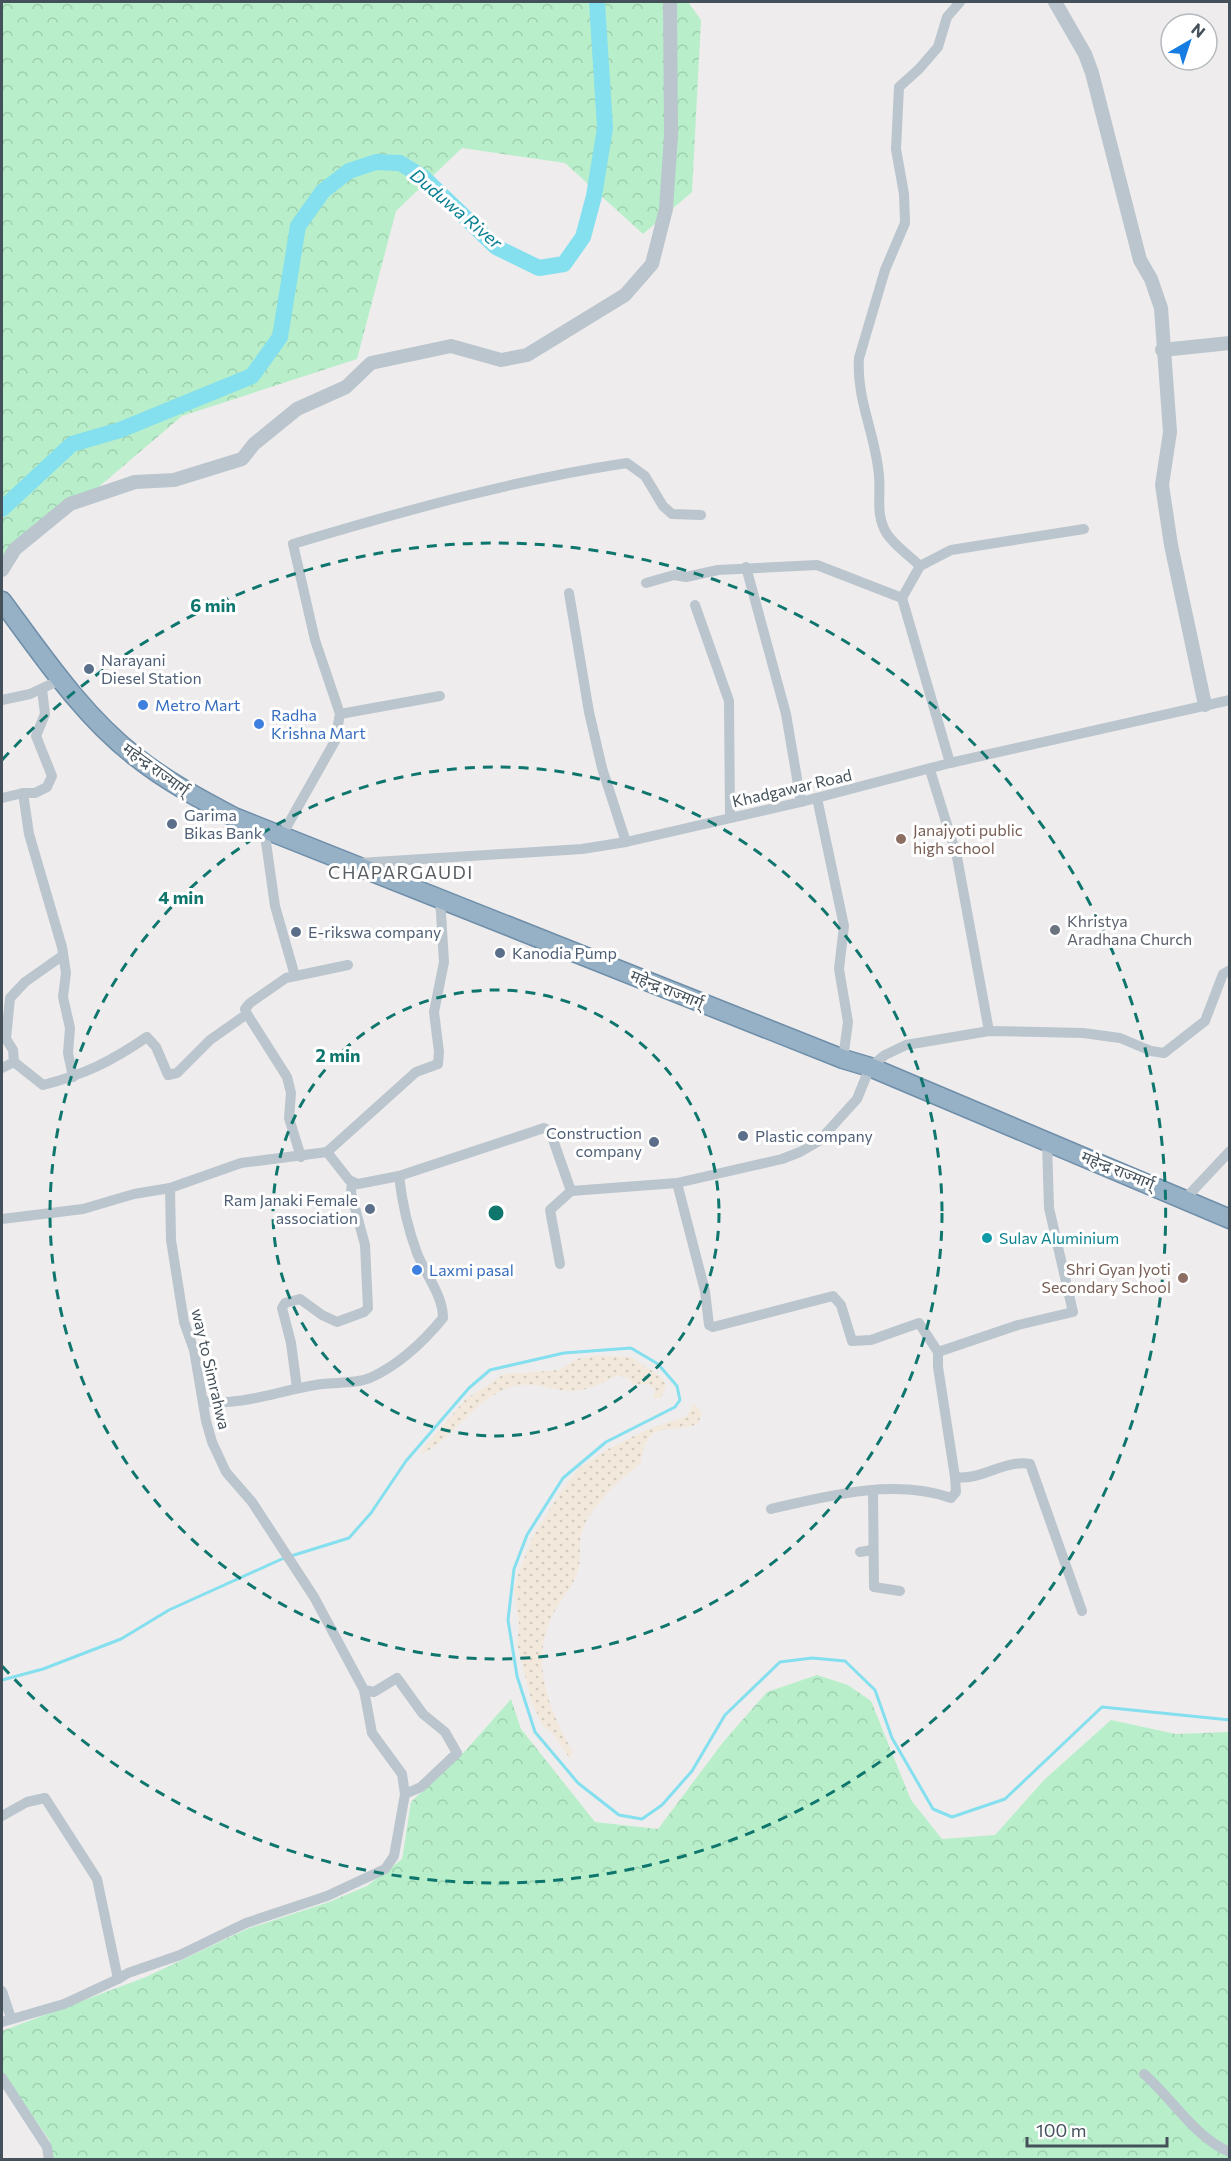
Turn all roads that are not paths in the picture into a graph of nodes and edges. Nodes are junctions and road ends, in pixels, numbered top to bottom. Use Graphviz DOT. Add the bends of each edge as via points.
graph roads {
  1 [pos="670,2"];
  2 [pos="960,2"];
  3 [pos="1055,2"];
  4 [pos="1230,343"];
  5 [pos="1162,350"];
  6 [pos="701,515"];
  7 [pos="1084,529"];
  8 [pos="920,566"];
  9 [pos="746,567"];
  10 [pos="2,570"];
  11 [pos="646,584"];
  12 [pos="569,593"];
  13 [pos="902,598"];
  14 [pos="2,601"];
  15 [pos="695,605"];
  16 [pos="60,680"];
  17 [pos="42,689"];
  18 [pos="440,696"];
  19 [pos="2,700"];
  20 [pos="1230,700"];
  21 [pos="1205,705"];
  22 [pos="340,714"];
  23 [pos="950,763"];
  24 [pos="930,770"];
  25 [pos="23,793"];
  26 [pos="2,798"];
  27 [pos="816,798"];
  28 [pos="801,802"];
  29 [pos="730,818"];
  30 [pos="264,828"];
  31 [pos="282,835"];
  32 [pos="626,842"];
  33 [pos="355,864"];
  34 [pos="440,897"];
  35 [pos="62,956"];
  36 [pos="348,964"];
  37 [pos="1230,970"];
  38 [pos="295,976"];
  39 [pos="247,1014"];
  40 [pos="989,1031"];
  41 [pos="843,1059"];
  42 [pos="14,1062"];
  43 [pos="870,1067"];
  44 [pos="2,1068"];
  45 [pos="73,1077"];
  46 [pos="1047,1142"];
  47 [pos="1230,1151"];
  48 [pos="327,1152"];
  49 [pos="301,1157"];
  50 [pos="399,1176"];
  51 [pos="352,1182"];
  52 [pos="677,1183"];
  53 [pos="170,1188"];
  54 [pos="572,1191"];
  55 [pos="1185,1198"];
  56 [pos="2,1218"];
  57 [pos="1230,1219"];
  58 [pos="560,1264"];
  59 [pos="938,1352"];
  60 [pos="297,1388"];
  61 [pos="203,1401"];
  62 [pos="955,1477"];
  63 [pos="873,1491"];
  64 [pos="771,1509"];
  65 [pos="872,1550"];
  66 [pos="860,1552"];
  67 [pos="900,1591"];
  68 [pos="1082,1611"];
  69 [pos="364,1690"];
  70 [pos="405,1794"];
  71 [pos="2,1816"];
  72 [pos="118,1980"];
  73 [pos="2,1991"];
  74 [pos="6,2020"];
  75 [pos="1144,2074"];
  76 [pos="2,2078"];
  77 [pos="1230,2152"];
  78 [pos="49,2160"];
  1 -- 10 [label="street" via="671,136 666,209 652,264 625,295 527,355 501,360 451,346 371,363 346,387 297,409 254,444 242,459 174,480 135,482 70,504 15,549"];
  2 -- 8 [label="street" via="947,17 938,47 899,87 896,148 905,223 885,270 858,372 879,476 878,509 887,534"];
  3 -- 5 [label="street" via="1092,74 1140,260 1161,308"];
  4 -- 5 [label="street"];
  5 -- 21 [label="street" via="1170,432 1162,485"];
  6 -- 22 [label="street" via="672,514 645,476 627,463 460,497 293,544 315,640"];
  7 -- 8 [label="street" via="951,550"];
  8 -- 13 [label="street"];
  9 -- 11 [label="street" via="686,577 674,575"];
  9 -- 13 [label="street" via="817,565"];
  9 -- 28 [label="street" via="786,714"];
  12 -- 32 [label="street" via="589,712"];
  13 -- 23 [label="street"];
  14 -- 16 [label="highway, महेन्द्र राज्मार्ग्"];
  15 -- 29 [label="street" via="729,701"];
  16 -- 17 [label="street"];
  16 -- 30 [label="highway, महेन्द्र राज्मार्ग्" via="135,757 196,797"];
  17 -- 19 [label="street"];
  17 -- 25 [label="street" via="45,714 36,736 52,776 48,787"];
  18 -- 22 [label="street"];
  20 -- 21 [label="street, Khadgawar Road"];
  21 -- 23 [label="street, Khadgawar Road"];
  22 -- 31 [label="street" via="335,741"];
  23 -- 24 [label="street, Khadgawar Road"];
  24 -- 27 [label="street, Khadgawar Road"];
  24 -- 40 [label="street" via="957,857"];
  25 -- 26 [label="street"];
  25 -- 35 [label="street" via="29,834"];
  27 -- 28 [label="street, Khadgawar Road"];
  27 -- 41 [label="street" via="844,926 840,969 848,1022"];
  28 -- 29 [label="street, Khadgawar Road"];
  29 -- 32 [label="street, Khadgawar Road"];
  30 -- 31 [label="highway, महेन्द्र राज्मार्ग्"];
  30 -- 38 [label="street" via="275,906"];
  31 -- 33 [label="highway, महेन्द्र राज्मार्ग्"];
  32 -- 33 [label="street, Khadgawar Road" via="582,849"];
  33 -- 34 [label="highway, महेन्द्र राज्मार्ग्"];
  34 -- 41 [label="highway, महेन्द्र राज्मार्ग्"];
  34 -- 48 [label="street" via="444,962 434,1012 438,1064 416,1072"];
  35 -- 42 [label="street" via="10,998 6,1039"];
  35 -- 45 [label="street"];
  36 -- 38 [label="street"];
  37 -- 40 [label="street" via="1223,974 1205,1021 1164,1053 1120,1038 1083,1033"];
  38 -- 39 [label="street" via="249,1003"];
  39 -- 45 [label="street" via="210,1040 177,1072 168,1075 156,1047 147,1037 109,1063"];
  39 -- 49 [label="street" via="287,1077 291,1093 289,1118"];
  40 -- 43 [label="street" via="906,1046"];
  41 -- 43 [label="highway, महेन्द्र राज्मार्ग्"];
  42 -- 44 [label="street"];
  42 -- 45 [label="street" via="43,1085"];
  43 -- 46 [label="highway, महेन्द्र राज्मार्ग्"];
  43 -- 52 [label="street" via="857,1099 819,1141 782,1159"];
  46 -- 55 [label="highway, महेन्द्र राज्मार्ग्"];
  46 -- 59 [label="street" via="1049,1208 1073,1312 1018,1325"];
  47 -- 55 [label="street"];
  48 -- 49 [label="street"];
  48 -- 51 [label="street"];
  49 -- 53 [label="street" via="241,1163"];
  50 -- 51 [label="street"];
  50 -- 54 [label="street" via="544,1128 550,1131"];
  50 -- 60 [label="street" via="417,1252 443,1306 443,1318 417,1347 374,1376"];
  51 -- 60 [label="street" via="351,1193 365,1245 369,1308 337,1322 300,1299 285,1303 282,1308"];
  52 -- 54 [label="street"];
  52 -- 59 [label="street" via="705,1291 709,1325 833,1296 841,1305 852,1341 871,1340 919,1323"];
  53 -- 56 [label="street" via="83,1209"];
  53 -- 61 [label="street, way to Simrahwa" via="171,1240"];
  54 -- 58 [label="street" via="550,1210"];
  55 -- 57 [label="highway, महेन्द्र राज्मार्ग्"];
  59 -- 62 [label="street"];
  60 -- 61 [label="street" via="221,1403"];
  61 -- 69 [label="street, way to Simrahwa" via="212,1442 226,1472 252,1502 297,1570"];
  62 -- 63 [label="street" via="956,1492 951,1497"];
  62 -- 68 [label="street" via="968,1479 1019,1461 1030,1464"];
  63 -- 64 [label="street"];
  63 -- 65 [label="street"];
  65 -- 66 [label="street"];
  65 -- 67 [label="street" via="874,1587"];
  69 -- 70 [label="street, way to Simrahwa" via="372,1734 402,1774"];
  69 -- 70 [label="street" via="374,1692 397,1678 423,1714 445,1732 457,1753 421,1787"];
  70 -- 72 [label="street" via="394,1856 385,1869 327,1896 246,1923"];
  71 -- 72 [label="street" via="27,1802 45,1798 97,1879"];
  72 -- 74 [label="street" via="64,2004"];
  73 -- 74 [label="street"];
  75 -- 77 [label="street" via="1205,2137"];
  76 -- 78 [label="street" via="47,2147"];
}
